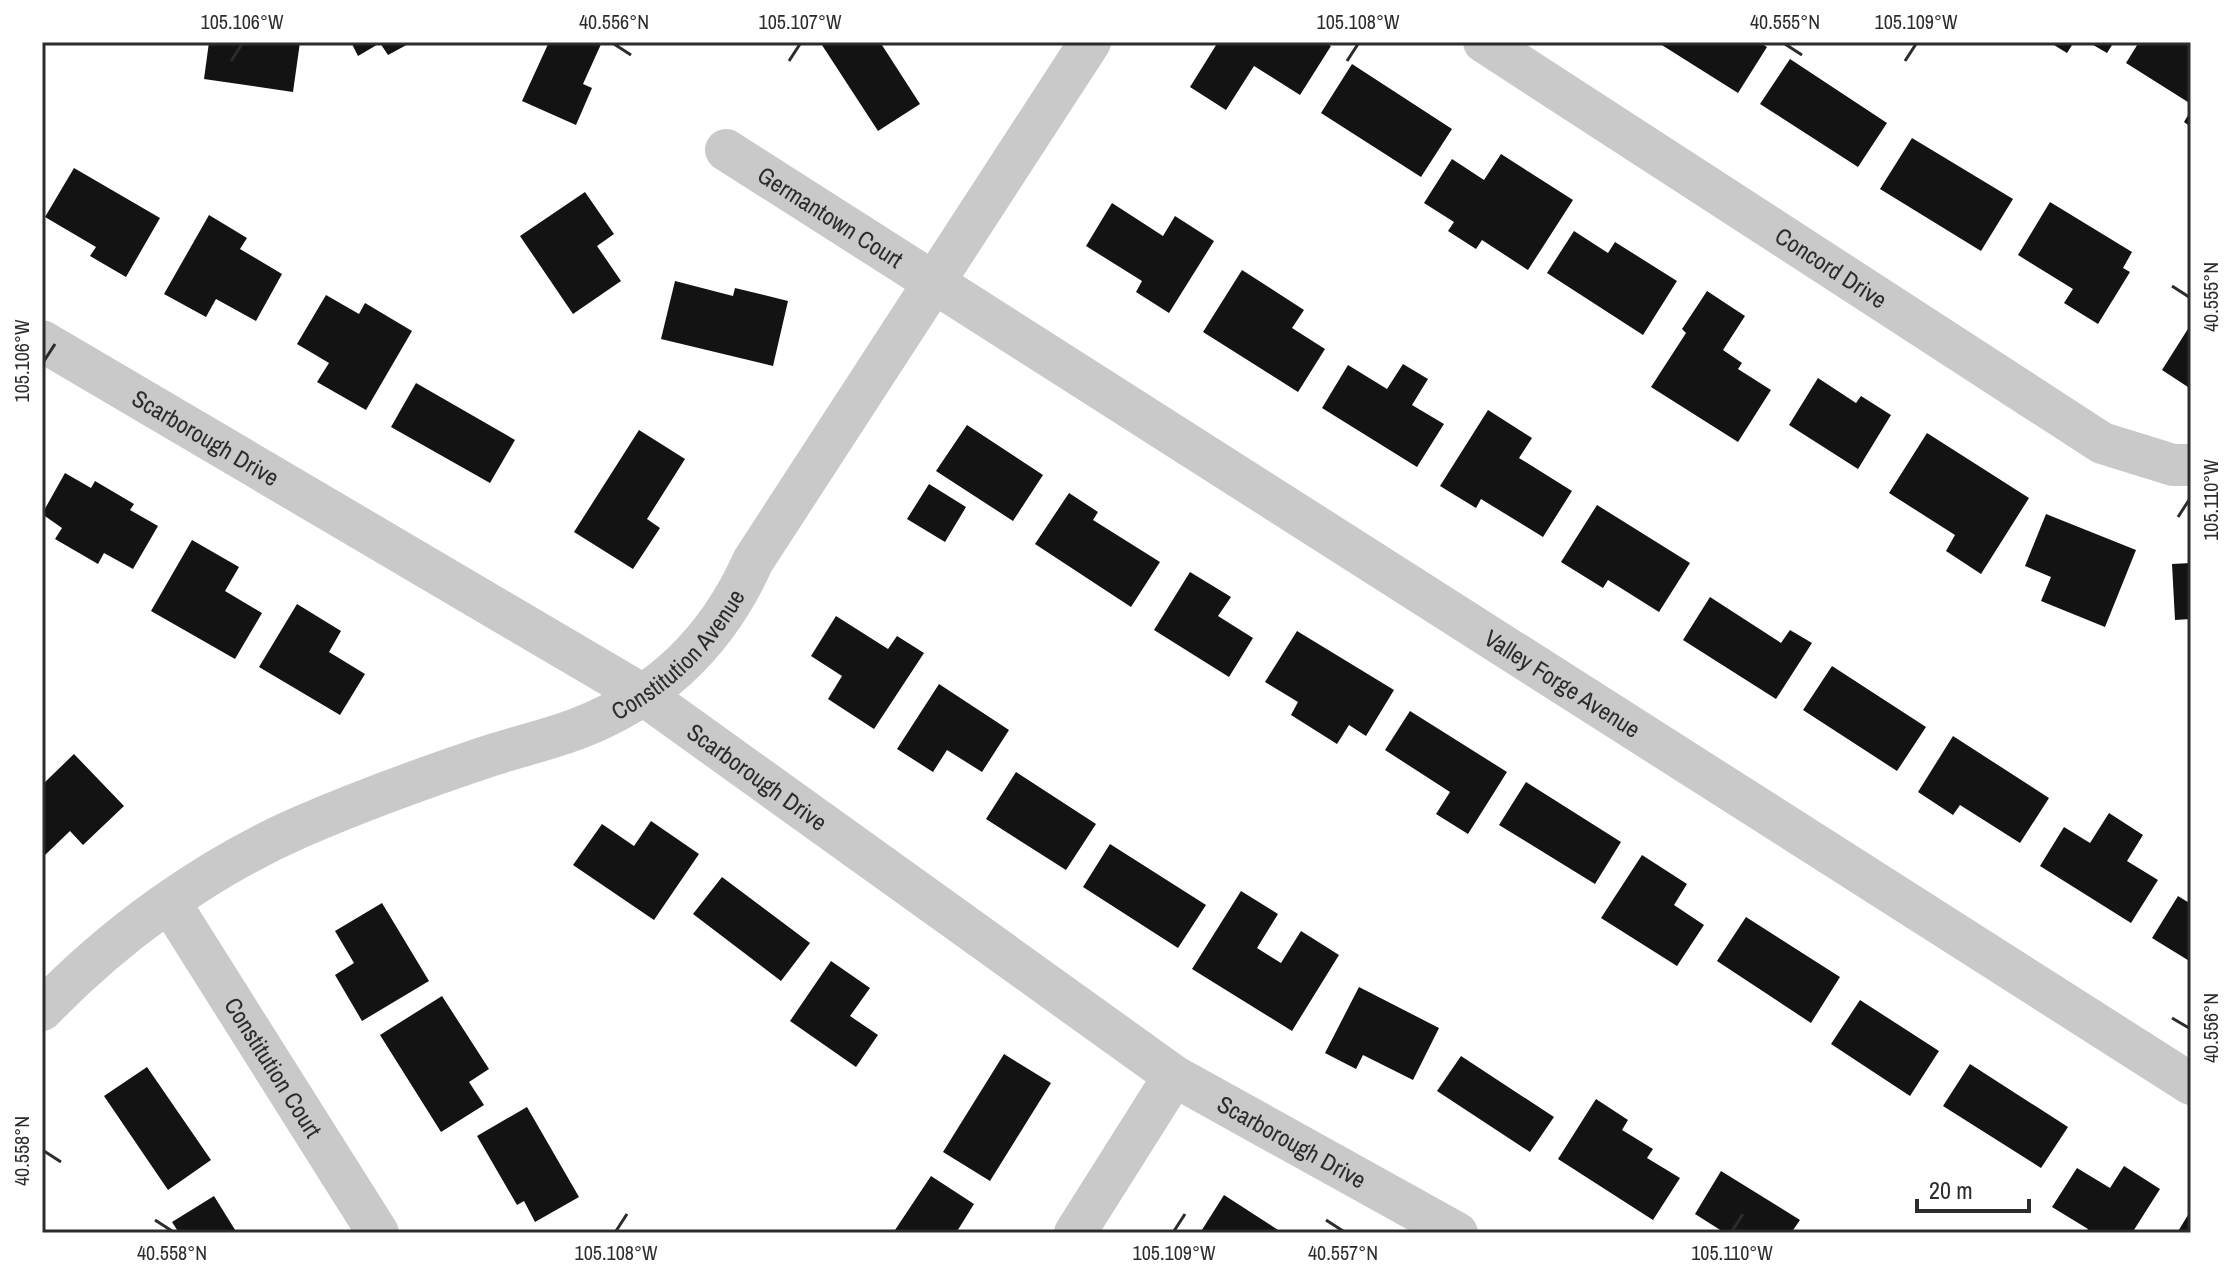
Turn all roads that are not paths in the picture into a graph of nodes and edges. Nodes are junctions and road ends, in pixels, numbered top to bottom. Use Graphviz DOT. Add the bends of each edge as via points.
graph roads {
  1 [pos="1090,42"];
  2 [pos="1484,42"];
  3 [pos="726,150"];
  4 [pos="933,284"];
  5 [pos="42,341"];
  6 [pos="2191,465"];
  7 [pos="645,696"];
  8 [pos="170,903"];
  9 [pos="43,1005"];
  10 [pos="1174,1076"];
  11 [pos="2191,1084"];
  12 [pos="378,1233"];
  13 [pos="1075,1233"];
  14 [pos="1457,1233"];
  1 -- 4 [label="street, Constitution Avenue"];
  2 -- 6 [label="street, Concord Drive" via="2102,443 2173,465"];
  3 -- 4 [label="street, Germantown Court"];
  4 -- 7 [label="street, Constitution Avenue" via="708,639"];
  4 -- 11 [label="street, Valley Forge Avenue"];
  5 -- 7 [label="street, Scarborough Drive"];
  7 -- 8 [label="street, Constitution Avenue" via="576,730 385,791 295,829"];
  7 -- 10 [label="street, Scarborough Drive"];
  8 -- 9 [label="street, Constitution Avenue"];
  8 -- 12 [label="street, Constitution Court"];
  10 -- 13 [label="street"];
  10 -- 14 [label="street, Scarborough Drive"];
}
